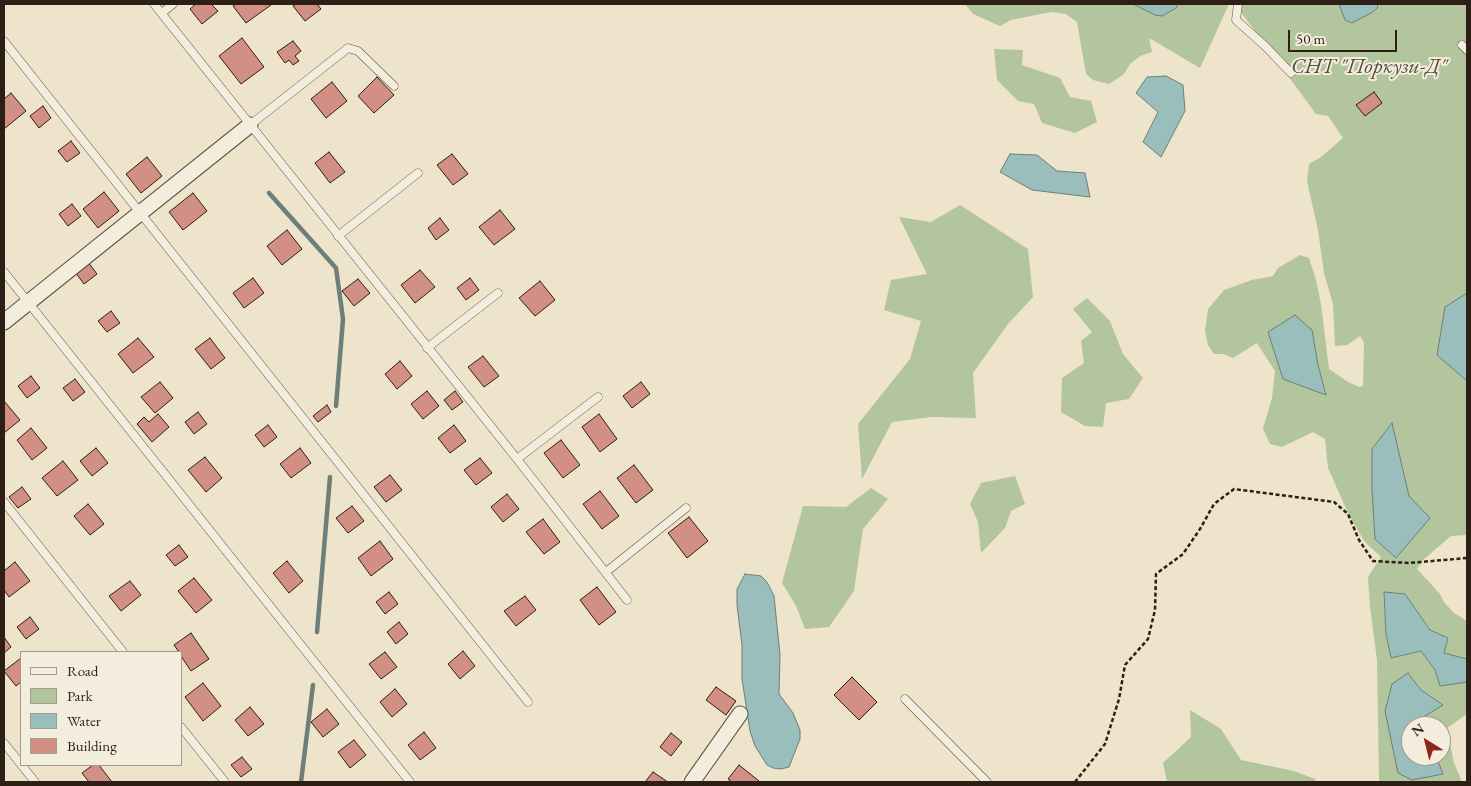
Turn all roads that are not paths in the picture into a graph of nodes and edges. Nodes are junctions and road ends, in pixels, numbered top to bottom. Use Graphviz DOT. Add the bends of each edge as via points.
graph roads {
  1 [pos="154,4"];
  2 [pos="174,4"];
  3 [pos="1238,4"];
  4 [pos="162,13"];
  5 [pos="4,41"];
  6 [pos="1290,73"];
  7 [pos="394,86"];
  8 [pos="250,125"];
  9 [pos="418,173"];
  10 [pos="140,213"];
  11 [pos="338,236"];
  12 [pos="4,272"];
  13 [pos="498,292"];
  14 [pos="28,302"];
  15 [pos="4,322"];
  16 [pos="427,348"];
  17 [pos="598,397"];
  18 [pos="517,459"];
  19 [pos="4,502"];
  20 [pos="686,508"];
  21 [pos="606,572"];
  22 [pos="627,600"];
  23 [pos="121,651"];
  24 [pos="905,699"];
  25 [pos="528,702"];
  26 [pos="740,714"];
  27 [pos="182,728"];
  28 [pos="4,743"];
  29 [pos="20,763"];
  30 [pos="22,766"];
  31 [pos="35,782"];
  32 [pos="225,782"];
  33 [pos="410,782"];
  34 [pos="692,782"];
  35 [pos="987,782"];
  1 -- 4 [label="lane"];
  2 -- 4 [label="lane"];
  3 -- 6 [label="lane" via="1236,20"];
  4 -- 8 [label="lane"];
  5 -- 10 [label="lane"];
  7 -- 8 [label="lane" via="358,51 348,48"];
  8 -- 10 [label="street"];
  8 -- 11 [label="lane"];
  9 -- 11 [label="lane"];
  10 -- 14 [label="street"];
  10 -- 25 [label="lane"];
  11 -- 16 [label="lane"];
  12 -- 14 [label="lane"];
  13 -- 16 [label="lane"];
  14 -- 15 [label="street"];
  14 -- 33 [label="lane"];
  16 -- 18 [label="lane"];
  17 -- 18 [label="lane"];
  18 -- 21 [label="lane"];
  19 -- 23 [label="lane"];
  20 -- 21 [label="lane"];
  21 -- 22 [label="lane"];
  24 -- 35 [label="lane"];
  26 -- 34 [label="street"];
  27 -- 32 [label="lane"];
  28 -- 29 [label="lane"];
  30 -- 31 [label="lane"];
}
